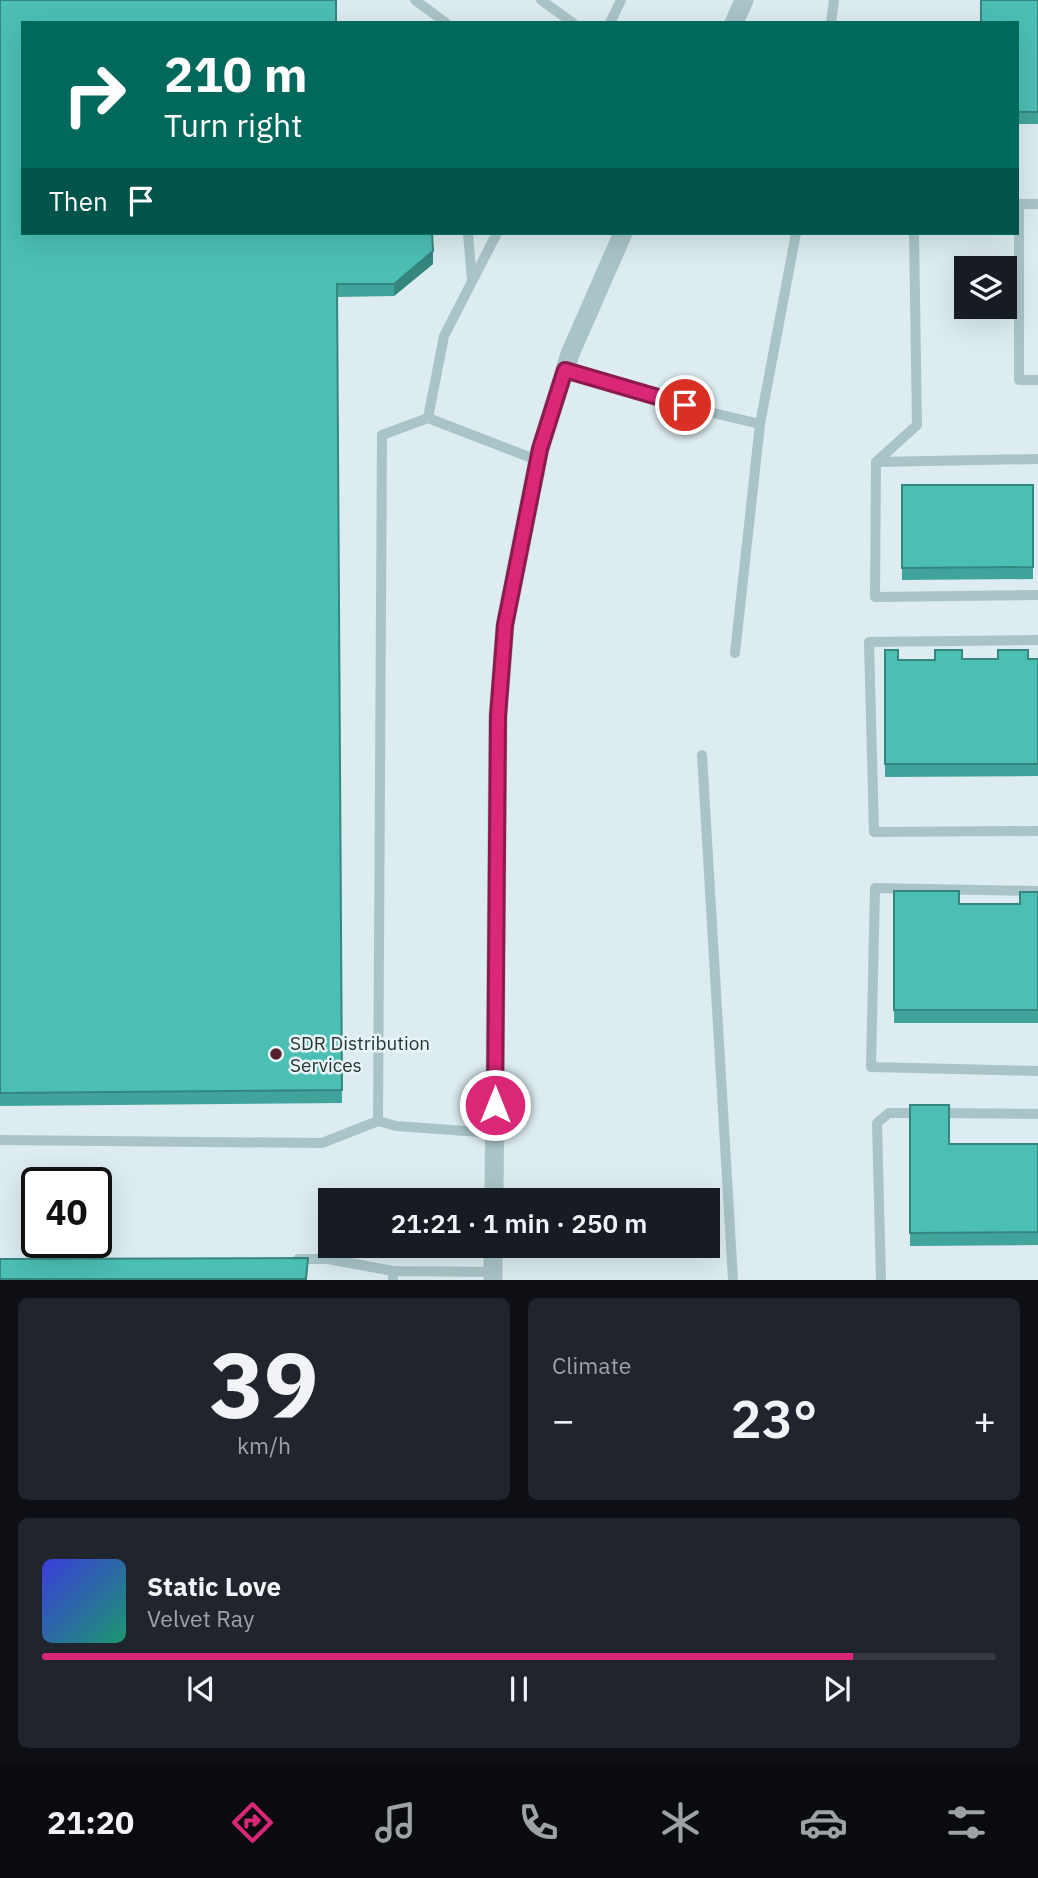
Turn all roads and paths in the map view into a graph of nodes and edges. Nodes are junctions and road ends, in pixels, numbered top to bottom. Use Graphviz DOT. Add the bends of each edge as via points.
graph roads {
  1 [pos="415,0"];
  2 [pos="541,0"];
  3 [pos="621,0"];
  4 [pos="744,0"];
  5 [pos="834,0"];
  6 [pos="443,21"];
  7 [pos="570,21"];
  8 [pos="611,21"];
  9 [pos="735,21"];
  10 [pos="831,21"];
  11 [pos="1019,204"];
  12 [pos="1038,204"];
  13 [pos="468,235"];
  14 [pos="496,235"];
  15 [pos="622,235"];
  16 [pos="796,235"];
  17 [pos="914,235"];
  18 [pos="1018,235"];
  19 [pos="472,282"];
  20 [pos="565,370"];
  21 [pos="1038,380"];
  22 [pos="428,418"];
  23 [pos="760,424"];
  24 [pos="1038,459"];
  25 [pos="537,460"];
  26 [pos="876,462"];
  27 [pos="1038,595"];
  28 [pos="1038,640"];
  29 [pos="735,653"];
  30 [pos="702,755"];
  31 [pos="1038,831"];
  32 [pos="1038,891"];
  33 [pos="1038,1072"];
  34 [pos="1038,1114"];
  35 [pos="378,1121"];
  36 [pos="494,1133"];
  37 [pos="0,1140"];
  38 [pos="494,1188"];
  39 [pos="493,1258"];
  40 [pos="282,1259"];
  41 [pos="393,1275"];
  42 [pos="493,1276"];
  43 [pos="733,1279"];
  44 [pos="881,1279"];
  1 -- 6 [label="lane"];
  2 -- 7 [label="lane"];
  3 -- 8 [label="lane"];
  4 -- 9 [label="street"];
  5 -- 10 [label="lane"];
  11 -- 12 [label="lane"];
  13 -- 19 [label="lane"];
  14 -- 19 [label="lane"];
  15 -- 20 [label="street"];
  16 -- 23 [label="lane"];
  17 -- 26 [label="lane" via="917,425"];
  18 -- 21 [label="lane" via="1019,380"];
  19 -- 22 [label="lane" via="444,336"];
  20 -- 23 [label="lane"];
  20 -- 25 [label="street"];
  22 -- 25 [label="lane"];
  22 -- 35 [label="lane" via="382,435"];
  23 -- 29 [label="lane"];
  24 -- 26 [label="lane"];
  25 -- 36 [label="street" via="505,625 498,716"];
  26 -- 27 [label="lane" via="875,597"];
  28 -- 31 [label="lane" via="869,642 874,832"];
  30 -- 43 [label="lane"];
  32 -- 33 [label="lane" via="874,888 872,1067"];
  34 -- 44 [label="lane" via="889,1113 877,1123"];
  35 -- 36 [label="lane"];
  35 -- 37 [label="lane" via="322,1143"];
  36 -- 38 [label="street"];
  39 -- 42 [label="street"];
  40 -- 41 [label="lane" via="328,1259"];
  41 -- 42 [label="lane"];
}
